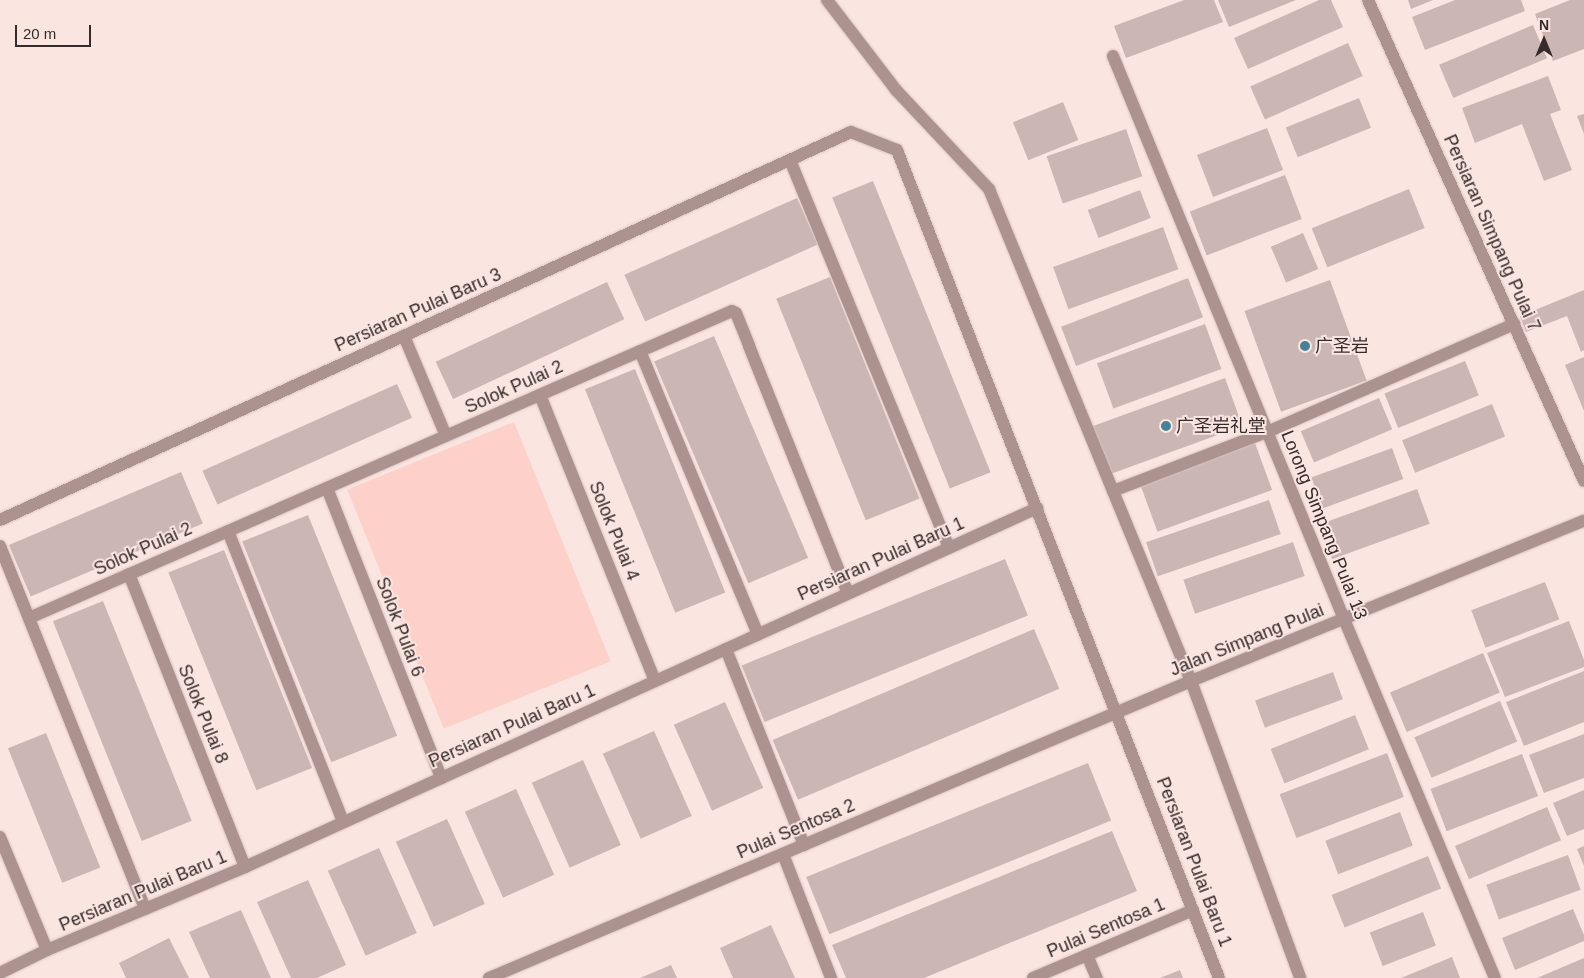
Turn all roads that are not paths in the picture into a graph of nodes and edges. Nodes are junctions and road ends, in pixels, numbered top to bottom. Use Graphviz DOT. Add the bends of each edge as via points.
graph roads {
  1 [pos="827,0"];
  2 [pos="1368,0"];
  3 [pos="1113,56"];
  4 [pos="851,132"];
  5 [pos="790,160"];
  6 [pos="1514,324"];
  7 [pos="404,336"];
  8 [pos="640,351"];
  9 [pos="540,395"];
  10 [pos="1267,432"];
  11 [pos="446,436"];
  12 [pos="1584,481"];
  13 [pos="327,488"];
  14 [pos="1113,491"];
  15 [pos="1037,508"];
  16 [pos="0,520"];
  17 [pos="1584,521"];
  18 [pos="228,531"];
  19 [pos="0,546"];
  20 [pos="949,548"];
  21 [pos="129,574"];
  22 [pos="848,594"];
  23 [pos="29,618"];
  24 [pos="1344,619"];
  25 [pos="758,634"];
  26 [pos="726,649"];
  27 [pos="655,681"];
  28 [pos="1191,681"];
  29 [pos="1118,712"];
  30 [pos="441,778"];
  31 [pos="343,822"];
  32 [pos="0,837"];
  33 [pos="804,845"];
  34 [pos="783,854"];
  35 [pos="245,867"];
  36 [pos="145,909"];
  37 [pos="1193,910"];
  38 [pos="47,950"];
  39 [pos="1087,955"];
  40 [pos="0,973"];
  41 [pos="489,978"];
  42 [pos="832,978"];
  43 [pos="1032,978"];
  44 [pos="1097,978"];
  45 [pos="1219,978"];
  46 [pos="1300,978"];
  47 [pos="1495,978"];
  1 -- 14 [label="street" via="896,90 989,190"];
  2 -- 6 [label="street, Persiaran Simpang Pulai 7"];
  3 -- 10 [label="street, Lorong Simpang Pulai 13"];
  4 -- 5 [label="street, Persiaran Pulai Baru 3"];
  4 -- 15 [label="street, Persiaran Pulai Baru 1" via="897,150"];
  5 -- 7 [label="street, Persiaran Pulai Baru 3"];
  5 -- 20 [label="street"];
  6 -- 10 [label="street"];
  6 -- 12 [label="street, Persiaran Simpang Pulai 7"];
  7 -- 11 [label="street"];
  7 -- 16 [label="street, Persiaran Pulai Baru 3"];
  8 -- 9 [label="street, Solok Pulai 2"];
  8 -- 22 [label="street, Solok Pulai 2" via="735,312"];
  8 -- 25 [label="street"];
  9 -- 11 [label="street, Solok Pulai 2"];
  9 -- 27 [label="street, Solok Pulai 4"];
  10 -- 14 [label="street"];
  10 -- 24 [label="street, Lorong Simpang Pulai 13"];
  11 -- 13 [label="street, Solok Pulai 2"];
  13 -- 18 [label="street, Solok Pulai 2"];
  13 -- 30 [label="street, Solok Pulai 6"];
  14 -- 28 [label="street"];
  15 -- 20 [label="street, Persiaran Pulai Baru 1"];
  15 -- 29 [label="street, Persiaran Pulai Baru 1"];
  17 -- 24 [label="street, Jalan Simpang Pulai"];
  18 -- 21 [label="street, Solok Pulai 2"];
  18 -- 31 [label="street"];
  19 -- 23 [label="street"];
  20 -- 22 [label="street, Persiaran Pulai Baru 1"];
  21 -- 23 [label="street, Solok Pulai 2"];
  21 -- 35 [label="street, Solok Pulai 8"];
  22 -- 25 [label="street, Persiaran Pulai Baru 1"];
  23 -- 36 [label="street"];
  24 -- 28 [label="street, Jalan Simpang Pulai"];
  24 -- 47 [label="street, Lorong Simpang Pulai 13"];
  25 -- 26 [label="street, Persiaran Pulai Baru 1"];
  26 -- 27 [label="street, Persiaran Pulai Baru 1"];
  26 -- 33 [label="street"];
  27 -- 30 [label="street, Persiaran Pulai Baru 1"];
  28 -- 29 [label="street, Jalan Simpang Pulai"];
  28 -- 46 [label="street"];
  29 -- 33 [label="street, Pulai Sentosa 2"];
  29 -- 37 [label="street, Persiaran Pulai Baru 1"];
  30 -- 31 [label="street, Persiaran Pulai Baru 1"];
  31 -- 35 [label="street, Persiaran Pulai Baru 1"];
  32 -- 38 [label="street"];
  33 -- 34 [label="street, Pulai Sentosa 2"];
  34 -- 41 [label="street, Pulai Sentosa 2"];
  34 -- 42 [label="street"];
  35 -- 36 [label="street, Persiaran Pulai Baru 1"];
  36 -- 38 [label="street, Persiaran Pulai Baru 1"];
  37 -- 39 [label="street, Pulai Sentosa 1"];
  37 -- 45 [label="street, Persiaran Pulai Baru 1"];
  38 -- 40 [label="street, Persiaran Pulai Baru 1"];
  39 -- 43 [label="street, Pulai Sentosa 1"];
  39 -- 44 [label="street"];
}
